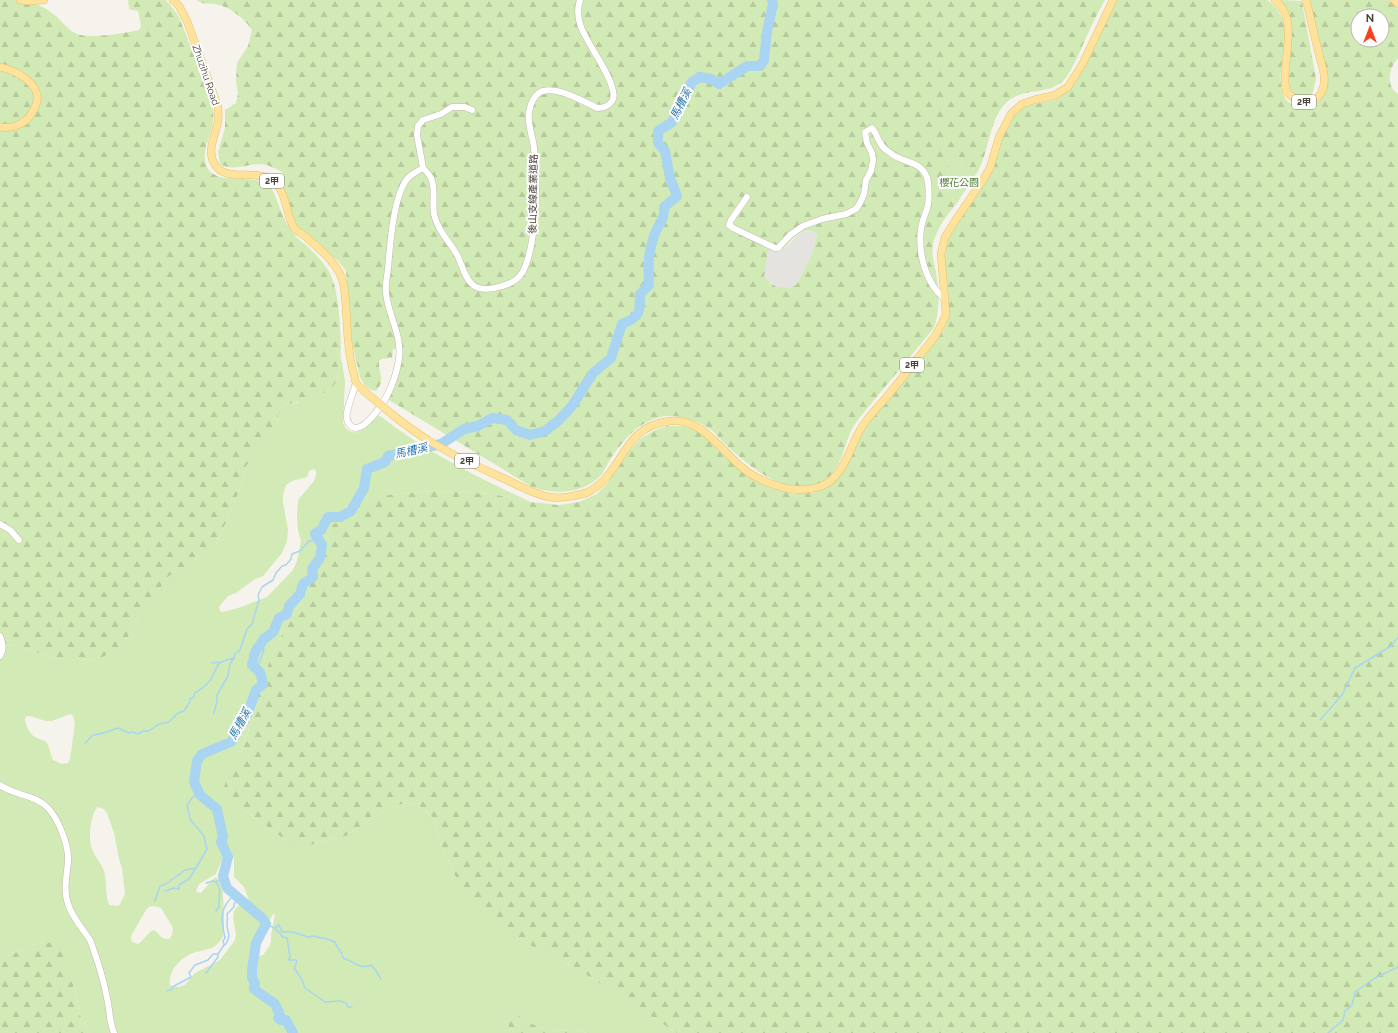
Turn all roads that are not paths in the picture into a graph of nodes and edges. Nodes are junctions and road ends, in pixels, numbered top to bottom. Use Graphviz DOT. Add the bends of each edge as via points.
graph roads {
  1 [pos="20,0"];
  2 [pos="44,0"];
  3 [pos="173,0"];
  4 [pos="580,0"];
  5 [pos="1113,0"];
  6 [pos="1275,0"];
  7 [pos="1306,0"];
  8 [pos="1394,0"];
  9 [pos="1398,4"];
  10 [pos="0,67"];
  11 [pos="472,110"];
  12 [pos="0,128"];
  13 [pos="423,168"];
  14 [pos="748,198"];
  15 [pos="945,299"];
  16 [pos="356,383"];
  17 [pos="0,524"];
  18 [pos="19,540"];
  19 [pos="0,636"];
  20 [pos="0,656"];
  21 [pos="0,785"];
  22 [pos="114,1033"];
  1 -- 2 [label="main road"];
  3 -- 16 [label="main road, Zhuzihu Road / 2甲" via="180,6 187,21 218,107 219,120 211,149 213,162 222,172 270,179 279,187 296,229 338,269 345,292"];
  4 -- 13 [label="street, 後山支線產業道路" via="578,17 581,28 614,92 609,105 604,108 597,108 558,91 549,90 537,94 532,101 529,111 536,182 532,241 529,258 516,280 495,288 479,288 468,280 438,225 434,213 432,183"];
  5 -- 15 [label="main road, 2甲" via="1068,87 1055,95 1022,104 1005,124 990,168 945,237 941,254"];
  6 -- 7 [label="main road, 2甲" via="1280,4 1288,24 1286,90 1296,100 1308,102 1313,101 1322,92 1324,73"];
  8 -- 9 [label="main road"];
  10 -- 12 [label="main road" via="20,74 37,93 36,105 28,118 15,126"];
  11 -- 13 [label="street" via="452,107 423,120 418,126 417,135"];
  13 -- 16 [label="street" via="408,176 403,185 392,225 386,293 399,344 399,358 388,394 378,410 360,427 353,427 347,421"];
  14 -- 15 [label="street" via="729,224 778,248 803,226 856,209 871,172 872,153 865,132 872,128 883,148 899,158 916,164 927,177 928,205 921,228 921,249 926,272 938,293"];
  15 -- 16 [label="main road, 2甲, bridge" via="946,315 936,335 860,431 840,472 827,484 808,490 796,490 764,482 740,466 701,429 681,421 670,421 651,425 634,437 606,478 593,490 570,497 540,495 428,440 394,416"];
  17 -- 18 [label="street"];
  19 -- 20 [label="street" via="3,645"];
  21 -- 22 [label="street" via="7,790 41,801 50,809 60,827 68,859 65,880 67,903 90,941 108,999 110,1025"];
}
